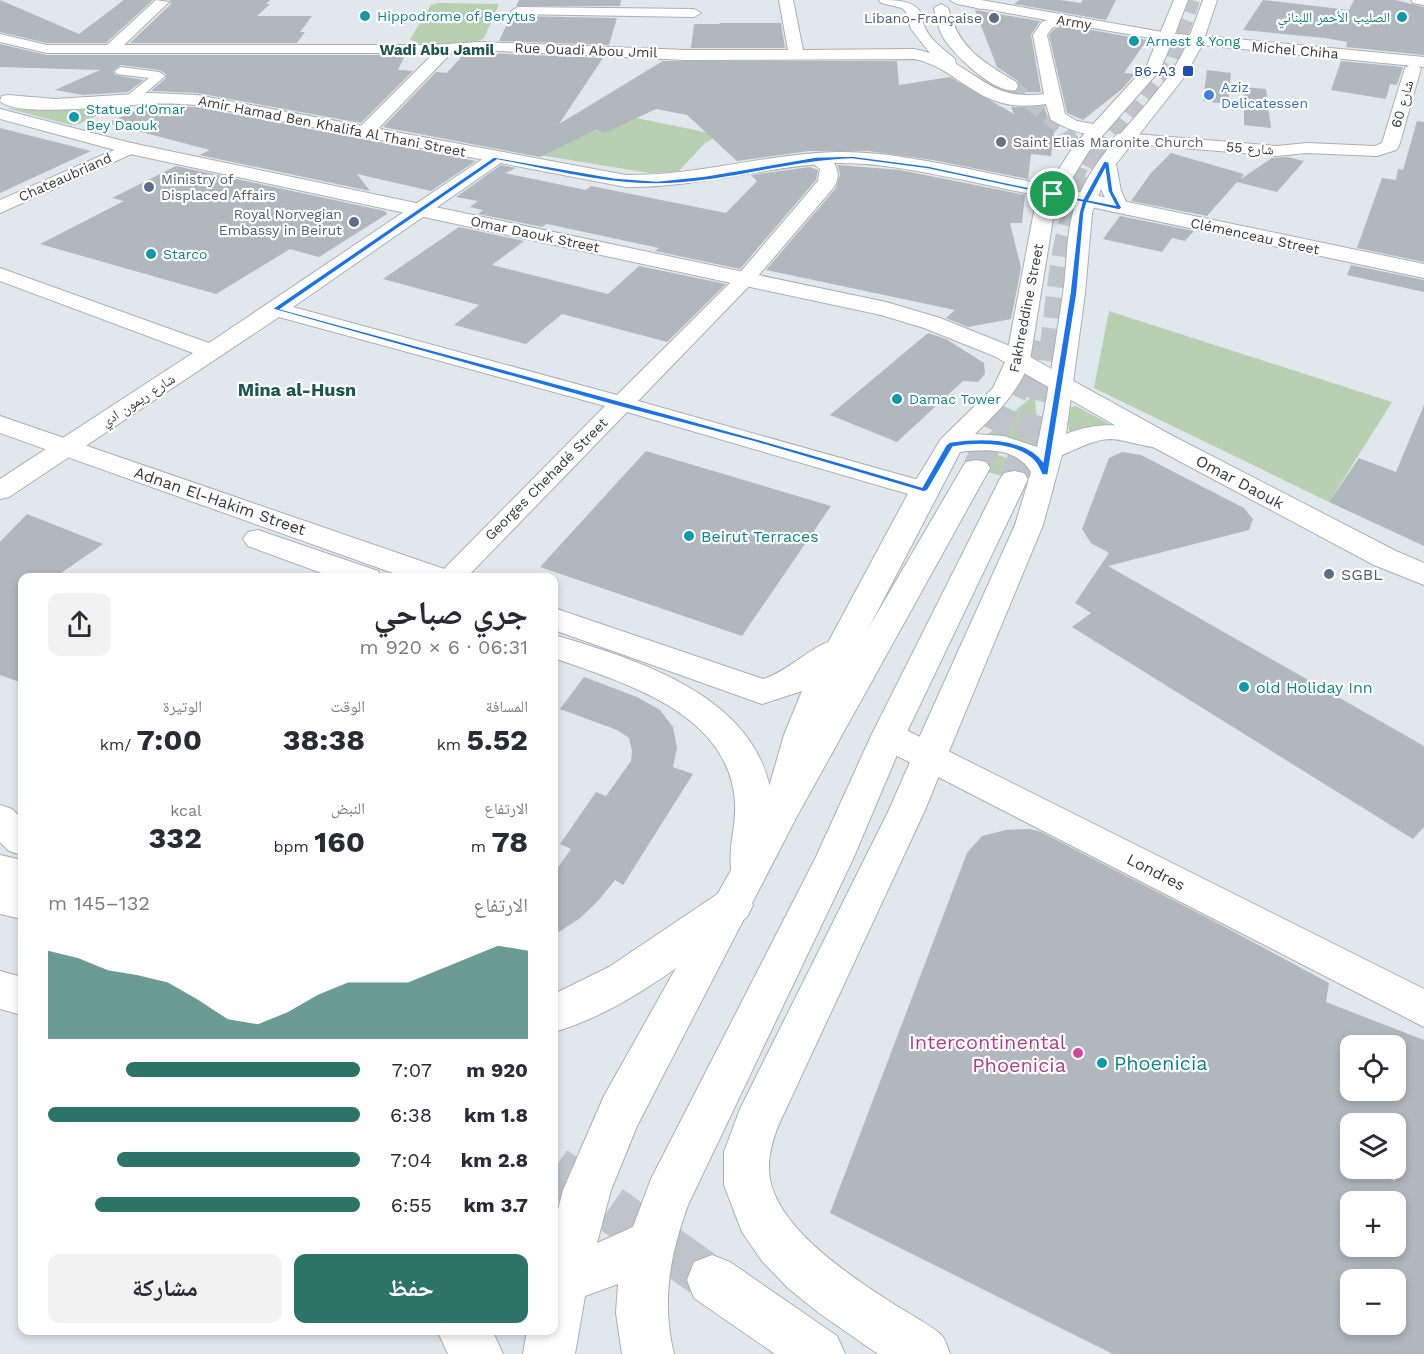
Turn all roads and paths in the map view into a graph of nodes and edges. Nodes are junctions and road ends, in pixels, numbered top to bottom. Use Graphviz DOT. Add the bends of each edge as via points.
graph roads {
  1 [pos="786,0"];
  2 [pos="886,0"];
  3 [pos="959,0"];
  4 [pos="1181,0"];
  5 [pos="1210,0"];
  6 [pos="1418,0"];
  7 [pos="1424,1"];
  8 [pos="162,2"];
  9 [pos="981,5"];
  10 [pos="941,8"];
  11 [pos="518,11"];
  12 [pos="694,13"];
  13 [pos="1059,20"];
  14 [pos="1168,37"];
  15 [pos="0,38"];
  16 [pos="1196,40"];
  17 [pos="112,48"];
  18 [pos="448,48"];
  19 [pos="47,49"];
  20 [pos="430,49"];
  21 [pos="796,55"];
  22 [pos="15,58"];
  23 [pos="1420,67"];
  24 [pos="121,71"];
  25 [pos="963,73"];
  26 [pos="1010,86"];
  27 [pos="0,98"];
  28 [pos="150,98"];
  29 [pos="1053,98"];
  30 [pos="131,99"];
  31 [pos="0,114"];
  32 [pos="358,130"];
  33 [pos="1098,130"];
  34 [pos="69,133"];
  35 [pos="1123,138"];
  36 [pos="130,148"];
  37 [pos="1377,151"];
  38 [pos="496,158"];
  39 [pos="816,159"];
  40 [pos="1106,162"];
  41 [pos="1053,194"];
  42 [pos="1085,201"];
  43 [pos="0,207"];
  44 [pos="1119,208"];
  45 [pos="421,211"];
  46 [pos="1424,271"];
  47 [pos="0,274"];
  48 [pos="745,279"];
  49 [pos="276,309"];
  50 [pos="211,352"];
  51 [pos="1018,360"];
  52 [pos="1059,385"];
  53 [pos="620,405"];
  54 [pos="0,424"];
  55 [pos="1162,441"];
  56 [pos="0,444"];
  57 [pos="56,454"];
  58 [pos="963,456"];
  59 [pos="1036,467"];
  60 [pos="924,490"];
  61 [pos="0,491"];
  62 [pos="354,573"];
  63 [pos="424,573"];
  64 [pos="454,573"];
  65 [pos="1424,575"];
  66 [pos="558,620"];
  67 [pos="558,648"];
  68 [pos="838,651"];
  69 [pos="888,736"];
  70 [pos="929,756"];
  71 [pos="780,812"];
  72 [pos="0,819"];
  73 [pos="18,838"];
  74 [pos="0,871"];
  75 [pos="18,875"];
  76 [pos="741,889"];
  77 [pos="0,897"];
  78 [pos="18,901"];
  79 [pos="0,990"];
  80 [pos="18,995"];
  81 [pos="1424,1009"];
  82 [pos="558,1012"];
  83 [pos="650,1244"];
  84 [pos="712,1280"];
  85 [pos="558,1288"];
  86 [pos="558,1294"];
  87 [pos="465,1335"];
  88 [pos="552,1335"];
  89 [pos="477,1354"];
  90 [pos="549,1354"];
  91 [pos="648,1354"];
  92 [pos="819,1354"];
  93 [pos="924,1354"];
  1 -- 21 [label="street"];
  2 -- 25 [label="street" via="913,10 918,29 933,48"];
  3 -- 9 [label="main road"];
  4 -- 14 [label="main road, Fakhreddine Street"];
  5 -- 16 [label="main road"];
  6 -- 7 [label="main road"];
  8 -- 17 [label="street"];
  9 -- 13 [label="street, Army"];
  10 -- 26 [label="main road" via="947,34 955,45"];
  11 -- 12 [label="street" via="630,17"];
  13 -- 14 [label="street, Army"];
  13 -- 29 [label="street" via="1047,25 1040,35"];
  14 -- 16 [label="main road, Michel Chiha"];
  14 -- 33 [label="main road, Fakhreddine Street" via="1154,67"];
  15 -- 19 [label="street, Rue Ouadi Abou Jmil"];
  16 -- 23 [label="main road, Michel Chiha" via="1394,60"];
  16 -- 35 [label="main road" via="1174,81"];
  17 -- 19 [label="street, Rue Ouadi Abou Jmil"];
  17 -- 20 [label="street, Rue Ouadi Abou Jmil"];
  18 -- 20 [label="street, Rue Ouadi Abou Jmil"];
  18 -- 21 [label="street, Rue Ouadi Abou Jmil" via="620,46 686,55"];
  18 -- 32 [label="street"];
  19 -- 22 [label="street"];
  20 -- 32 [label="street"];
  21 -- 25 [label="street, Rue Ouadi Abou Jmil" via="914,54 937,59"];
  23 -- 37 [label="street, شارع 60" via="1404,92 1390,146"];
  24 -- 30 [label="street" via="159,76"];
  25 -- 29 [label="street, Rue Ouadi Abou Jmil" via="1004,98"];
  27 -- 30 [label="main road, Amir Hamad Ben Khalifa Al Thani Street" via="56,104"];
  28 -- 30 [label="main road, Amir Hamad Ben Khalifa Al Thani Street"];
  28 -- 32 [label="main road, Amir Hamad Ben Khalifa Al Thani Street" via="197,100"];
  28 -- 34 [label="main road"];
  29 -- 33 [label="street" via="1060,120"];
  31 -- 34 [label="main road, Omar Daouk Street"];
  32 -- 38 [label="main road, Amir Hamad Ben Khalifa Al Thani Street"];
  33 -- 41 [label="main road, Fakhreddine Street"];
  34 -- 36 [label="main road, Omar Daouk Street"];
  35 -- 37 [label="street, شارع 55" via="1277,151"];
  35 -- 40 [label="main road"];
  36 -- 43 [label="street, Chateaubriand"];
  36 -- 45 [label="main road, Omar Daouk Street"];
  38 -- 39 [label="main road, Amir Hamad Ben Khalifa Al Thani Street" via="608,179 657,182"];
  38 -- 45 [label="street, شارع ريمون ادي"];
  39 -- 41 [label="main road, Amir Hamad Ben Khalifa Al Thani Street" via="889,161"];
  39 -- 48 [label="street, Georges Chehadé Street" via="830,169 827,183"];
  40 -- 42 [label="main road"];
  40 -- 44 [label="main road" via="1111,191"];
  41 -- 42 [label="main road, Amir Hamad Ben Khalifa Al Thani Street"];
  41 -- 51 [label="main road, Fakhreddine Street" via="1046,206"];
  42 -- 44 [label="main road, Clémenceau Street"];
  42 -- 52 [label="main road"];
  44 -- 46 [label="main road, Clémenceau Street"];
  45 -- 48 [label="main road, Omar Daouk Street"];
  45 -- 49 [label="street, شارع ريمون ادي"];
  47 -- 50 [label="street"];
  48 -- 51 [label="main road, Omar Daouk Street" via="920,319 971,337"];
  48 -- 53 [label="street, Georges Chehadé Street"];
  49 -- 50 [label="street, شارع ريمون ادي"];
  49 -- 53 [label="street"];
  50 -- 57 [label="street, شارع ريمون ادي"];
  51 -- 52 [label="main road, Omar Daouk Street"];
  51 -- 58 [label="main road, Fakhreddine Street" via="1011,380"];
  52 -- 55 [label="main road, Omar Daouk"];
  52 -- 59 [label="main road"];
  53 -- 60 [label="street" via="758,440"];
  53 -- 64 [label="street, Georges Chehadé Street"];
  54 -- 57 [label="main road, Adnan El-Hakim Street"];
  55 -- 59 [label="main road" via="1103,432 1085,436"];
  55 -- 65 [label="main road, Omar Daouk"];
  56 -- 57 [label="main road, Adnan El-Hakim Street"];
  57 -- 61 [label="street, شارع ريمون ادي"];
  57 -- 62 [label="main road, Adnan El-Hakim Street"];
  57 -- 63 [label="main road, Adnan El-Hakim Street"];
  58 -- 59 [label="main road" via="988,441 1012,446 1038,460"];
  58 -- 60 [label="main road, Fakhreddine Street"];
  58 -- 71 [label="main road"];
  59 -- 69 [label="main road"];
  59 -- 70 [label="main road" via="1029,525"];
  60 -- 68 [label="main road, Fakhreddine Street"];
  66 -- 68 [label="main road" via="762,692 790,683"];
  67 -- 76 [label="main road" via="671,692 697,708 735,744 751,783 754,803"];
  68 -- 71 [label="main road, Fakhreddine Street" via="801,735"];
  69 -- 70 [label="street, Londres"];
  69 -- 83 [label="main road" via="834,859 691,1147"];
  70 -- 81 [label="street, Londres"];
  70 -- 93 [label="main road" via="907,810 763,1109 747,1153 750,1196 759,1220 786,1253"];
  71 -- 76 [label="main road"];
  72 -- 73 [label="street"];
  74 -- 75 [label="main road"];
  76 -- 82 [label="main road" via="617,982"];
  76 -- 85 [label="main road" via="611,1130 587,1190"];
  77 -- 78 [label="main road"];
  79 -- 80 [label="main road"];
  83 -- 86 [label="main road" via="598,1268"];
  83 -- 91 [label="main road" via="640,1319"];
  84 -- 92 [label="main road"];
  87 -- 89 [label="main road"];
  88 -- 90 [label="main road"];
}
